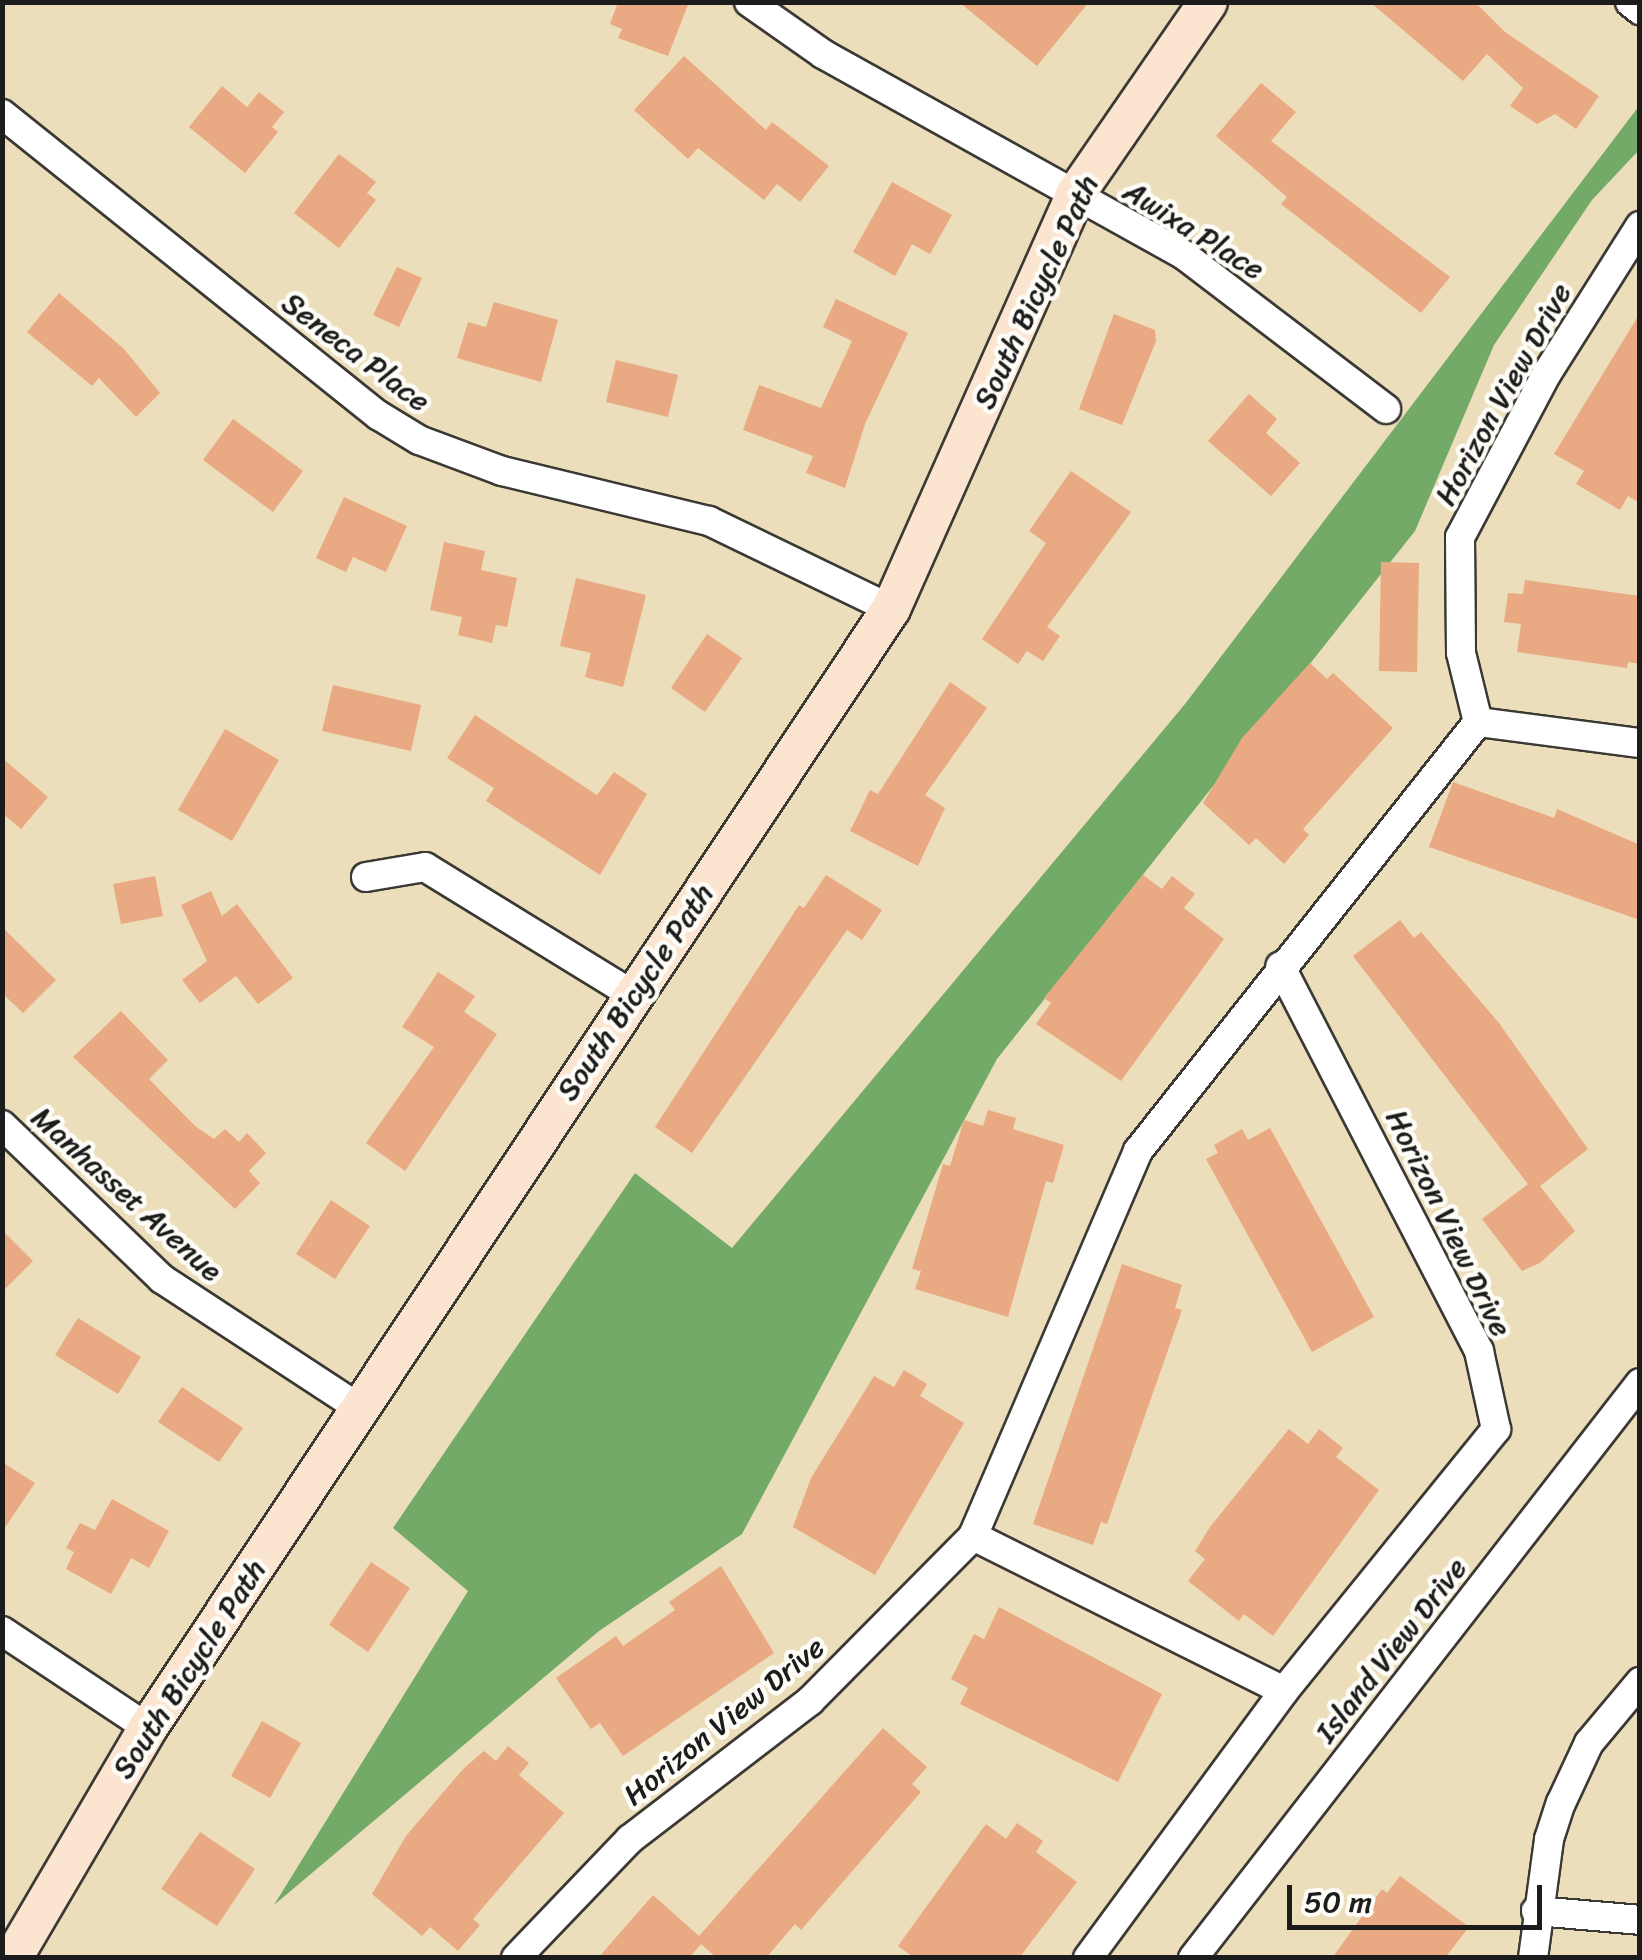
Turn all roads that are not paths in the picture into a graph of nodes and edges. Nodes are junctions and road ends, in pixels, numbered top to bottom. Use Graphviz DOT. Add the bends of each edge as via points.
graph roads {
  1 [pos="750,2"];
  2 [pos="1208,2"];
  3 [pos="1630,2"];
  4 [pos="1640,10"];
  5 [pos="2,114"];
  6 [pos="1075,195"];
  7 [pos="1640,226"];
  8 [pos="1386,408"];
  9 [pos="891,609"];
  10 [pos="1478,722"];
  11 [pos="1640,744"];
  12 [pos="366,876"];
  13 [pos="1280,966"];
  14 [pos="632,994"];
  15 [pos="2,1125"];
  16 [pos="1640,1383"];
  17 [pos="359,1408"];
  18 [pos="973,1536"];
  19 [pos="2,1631"];
  20 [pos="1640,1682"];
  21 [pos="1284,1691"];
  22 [pos="148,1728"];
  23 [pos="1536,1911"];
  24 [pos="1640,1920"];
  25 [pos="14,1958"];
  26 [pos="516,1958"];
  27 [pos="1088,1958"];
  28 [pos="1194,1958"];
  29 [pos="1533,1958"];
  1 -- 6 [label="street, Awixa Place" via="823,54"];
  2 -- 6 [label="street, South Bicycle Path"];
  3 -- 4 [label="street"];
  5 -- 9 [label="street, Seneca Place" via="378,416 419,440 502,471 709,521"];
  6 -- 8 [label="street, Awixa Place" via="1184,255"];
  6 -- 9 [label="street, South Bicycle Path"];
  7 -- 10 [label="street, Horizon View Drive" via="1547,372 1460,537 1461,653"];
  9 -- 14 [label="street, South Bicycle Path"];
  10 -- 11 [label="street"];
  10 -- 13 [label="street, Horizon View Drive"];
  12 -- 14 [label="street" via="424,867"];
  13 -- 18 [label="street, Horizon View Drive" via="1138,1152"];
  13 -- 21 [label="street, Horizon View Drive" via="1479,1350 1496,1429"];
  14 -- 17 [label="street, South Bicycle Path"];
  15 -- 17 [label="street, Manhasset Avenue" via="162,1279"];
  16 -- 28 [label="street, Island View Drive"];
  17 -- 22 [label="street, South Bicycle Path"];
  18 -- 21 [label="street"];
  18 -- 26 [label="street, Horizon View Drive" via="810,1701 630,1839"];
  19 -- 22 [label="street"];
  20 -- 23 [label="street" via="1574,1772 1549,1839"];
  21 -- 27 [label="street, Horizon View Drive"];
  22 -- 25 [label="street, South Bicycle Path"];
  23 -- 24 [label="street"];
  23 -- 29 [label="street"];
}
